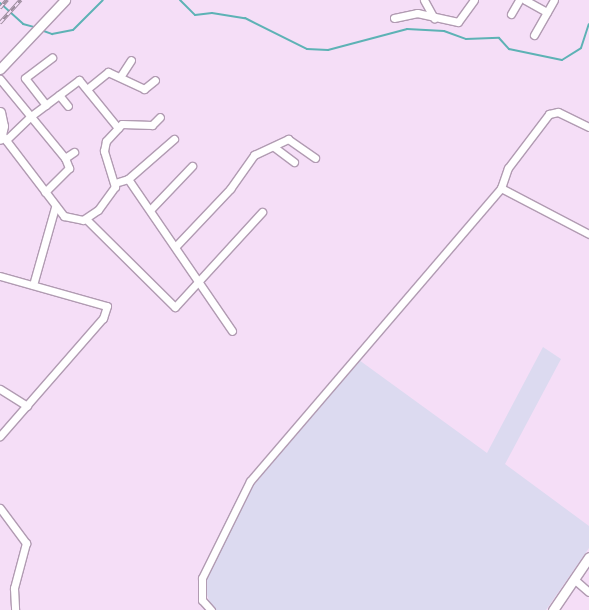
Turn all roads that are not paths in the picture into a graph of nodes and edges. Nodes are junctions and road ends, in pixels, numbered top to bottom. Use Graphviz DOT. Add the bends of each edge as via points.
graph roads {
  1 [pos="65,0"];
  2 [pos="424,0"];
  3 [pos="474,0"];
  4 [pos="519,0"];
  5 [pos="525,0"];
  6 [pos="554,0"];
  7 [pos="547,12"];
  8 [pos="511,14"];
  9 [pos="394,18"];
  10 [pos="434,18"];
  11 [pos="534,34"];
  12 [pos="52,58"];
  13 [pos="131,60"];
  14 [pos="0,69"];
  15 [pos="120,77"];
  16 [pos="0,79"];
  17 [pos="155,80"];
  18 [pos="87,89"];
  19 [pos="58,95"];
  20 [pos="46,105"];
  21 [pos="68,106"];
  22 [pos="0,112"];
  23 [pos="31,116"];
  24 [pos="160,117"];
  25 [pos="118,128"];
  26 [pos="589,128"];
  27 [pos="3,138"];
  28 [pos="174,139"];
  29 [pos="274,147"];
  30 [pos="74,152"];
  31 [pos="65,158"];
  32 [pos="314,158"];
  33 [pos="294,162"];
  34 [pos="192,166"];
  35 [pos="128,179"];
  36 [pos="115,183"];
  37 [pos="501,188"];
  38 [pos="45,192"];
  39 [pos="55,207"];
  40 [pos="150,210"];
  41 [pos="262,212"];
  42 [pos="86,220"];
  43 [pos="589,234"];
  44 [pos="176,246"];
  45 [pos="0,276"];
  46 [pos="200,280"];
  47 [pos="33,285"];
  48 [pos="232,332"];
  49 [pos="0,389"];
  50 [pos="27,406"];
  51 [pos="0,436"];
  52 [pos="0,508"];
  53 [pos="589,557"];
  54 [pos="575,580"];
  55 [pos="589,592"];
  56 [pos="15,610"];
  57 [pos="212,610"];
  58 [pos="553,610"];
  1 -- 14 [label="street"];
  2 -- 10 [label="street"];
  3 -- 10 [label="street" via="458,22"];
  4 -- 8 [label="street"];
  5 -- 7 [label="street"];
  6 -- 7 [label="street"];
  7 -- 11 [label="street"];
  9 -- 10 [label="street" via="411,13"];
  12 -- 20 [label="street" via="25,78"];
  13 -- 15 [label="street"];
  15 -- 17 [label="street" via="144,89"];
  15 -- 18 [label="street" via="108,72"];
  16 -- 23 [label="street"];
  18 -- 19 [label="street" via="79,80"];
  18 -- 25 [label="street"];
  19 -- 20 [label="street"];
  19 -- 21 [label="street"];
  20 -- 23 [label="street"];
  22 -- 27 [label="street"];
  23 -- 27 [label="street"];
  23 -- 31 [label="street"];
  24 -- 25 [label="street" via="152,125 122,124"];
  25 -- 36 [label="street" via="104,146"];
  26 -- 37 [label="street" via="558,112 549,114 508,168"];
  27 -- 38 [label="street"];
  28 -- 35 [label="street"];
  29 -- 32 [label="street" via="288,139"];
  29 -- 33 [label="street"];
  29 -- 44 [label="street" via="254,155 230,189"];
  30 -- 31 [label="street"];
  31 -- 38 [label="street" via="68,171"];
  34 -- 40 [label="street"];
  35 -- 36 [label="street"];
  35 -- 40 [label="street"];
  36 -- 42 [label="street" via="98,210"];
  37 -- 43 [label="street"];
  37 -- 57 [label="street" via="250,481 202,578 202,600"];
  38 -- 39 [label="street"];
  39 -- 42 [label="street" via="64,216"];
  39 -- 47 [label="street"];
  40 -- 44 [label="street"];
  41 -- 46 [label="street"];
  42 -- 46 [label="street" via="175,307"];
  44 -- 46 [label="street"];
  45 -- 47 [label="street"];
  46 -- 48 [label="street" via="204,294"];
  47 -- 50 [label="street" via="107,306 103,318"];
  49 -- 50 [label="street"];
  50 -- 51 [label="street"];
  52 -- 56 [label="street" via="26,543 14,588"];
  53 -- 54 [label="street"];
  54 -- 55 [label="street"];
  54 -- 58 [label="street"];
}
